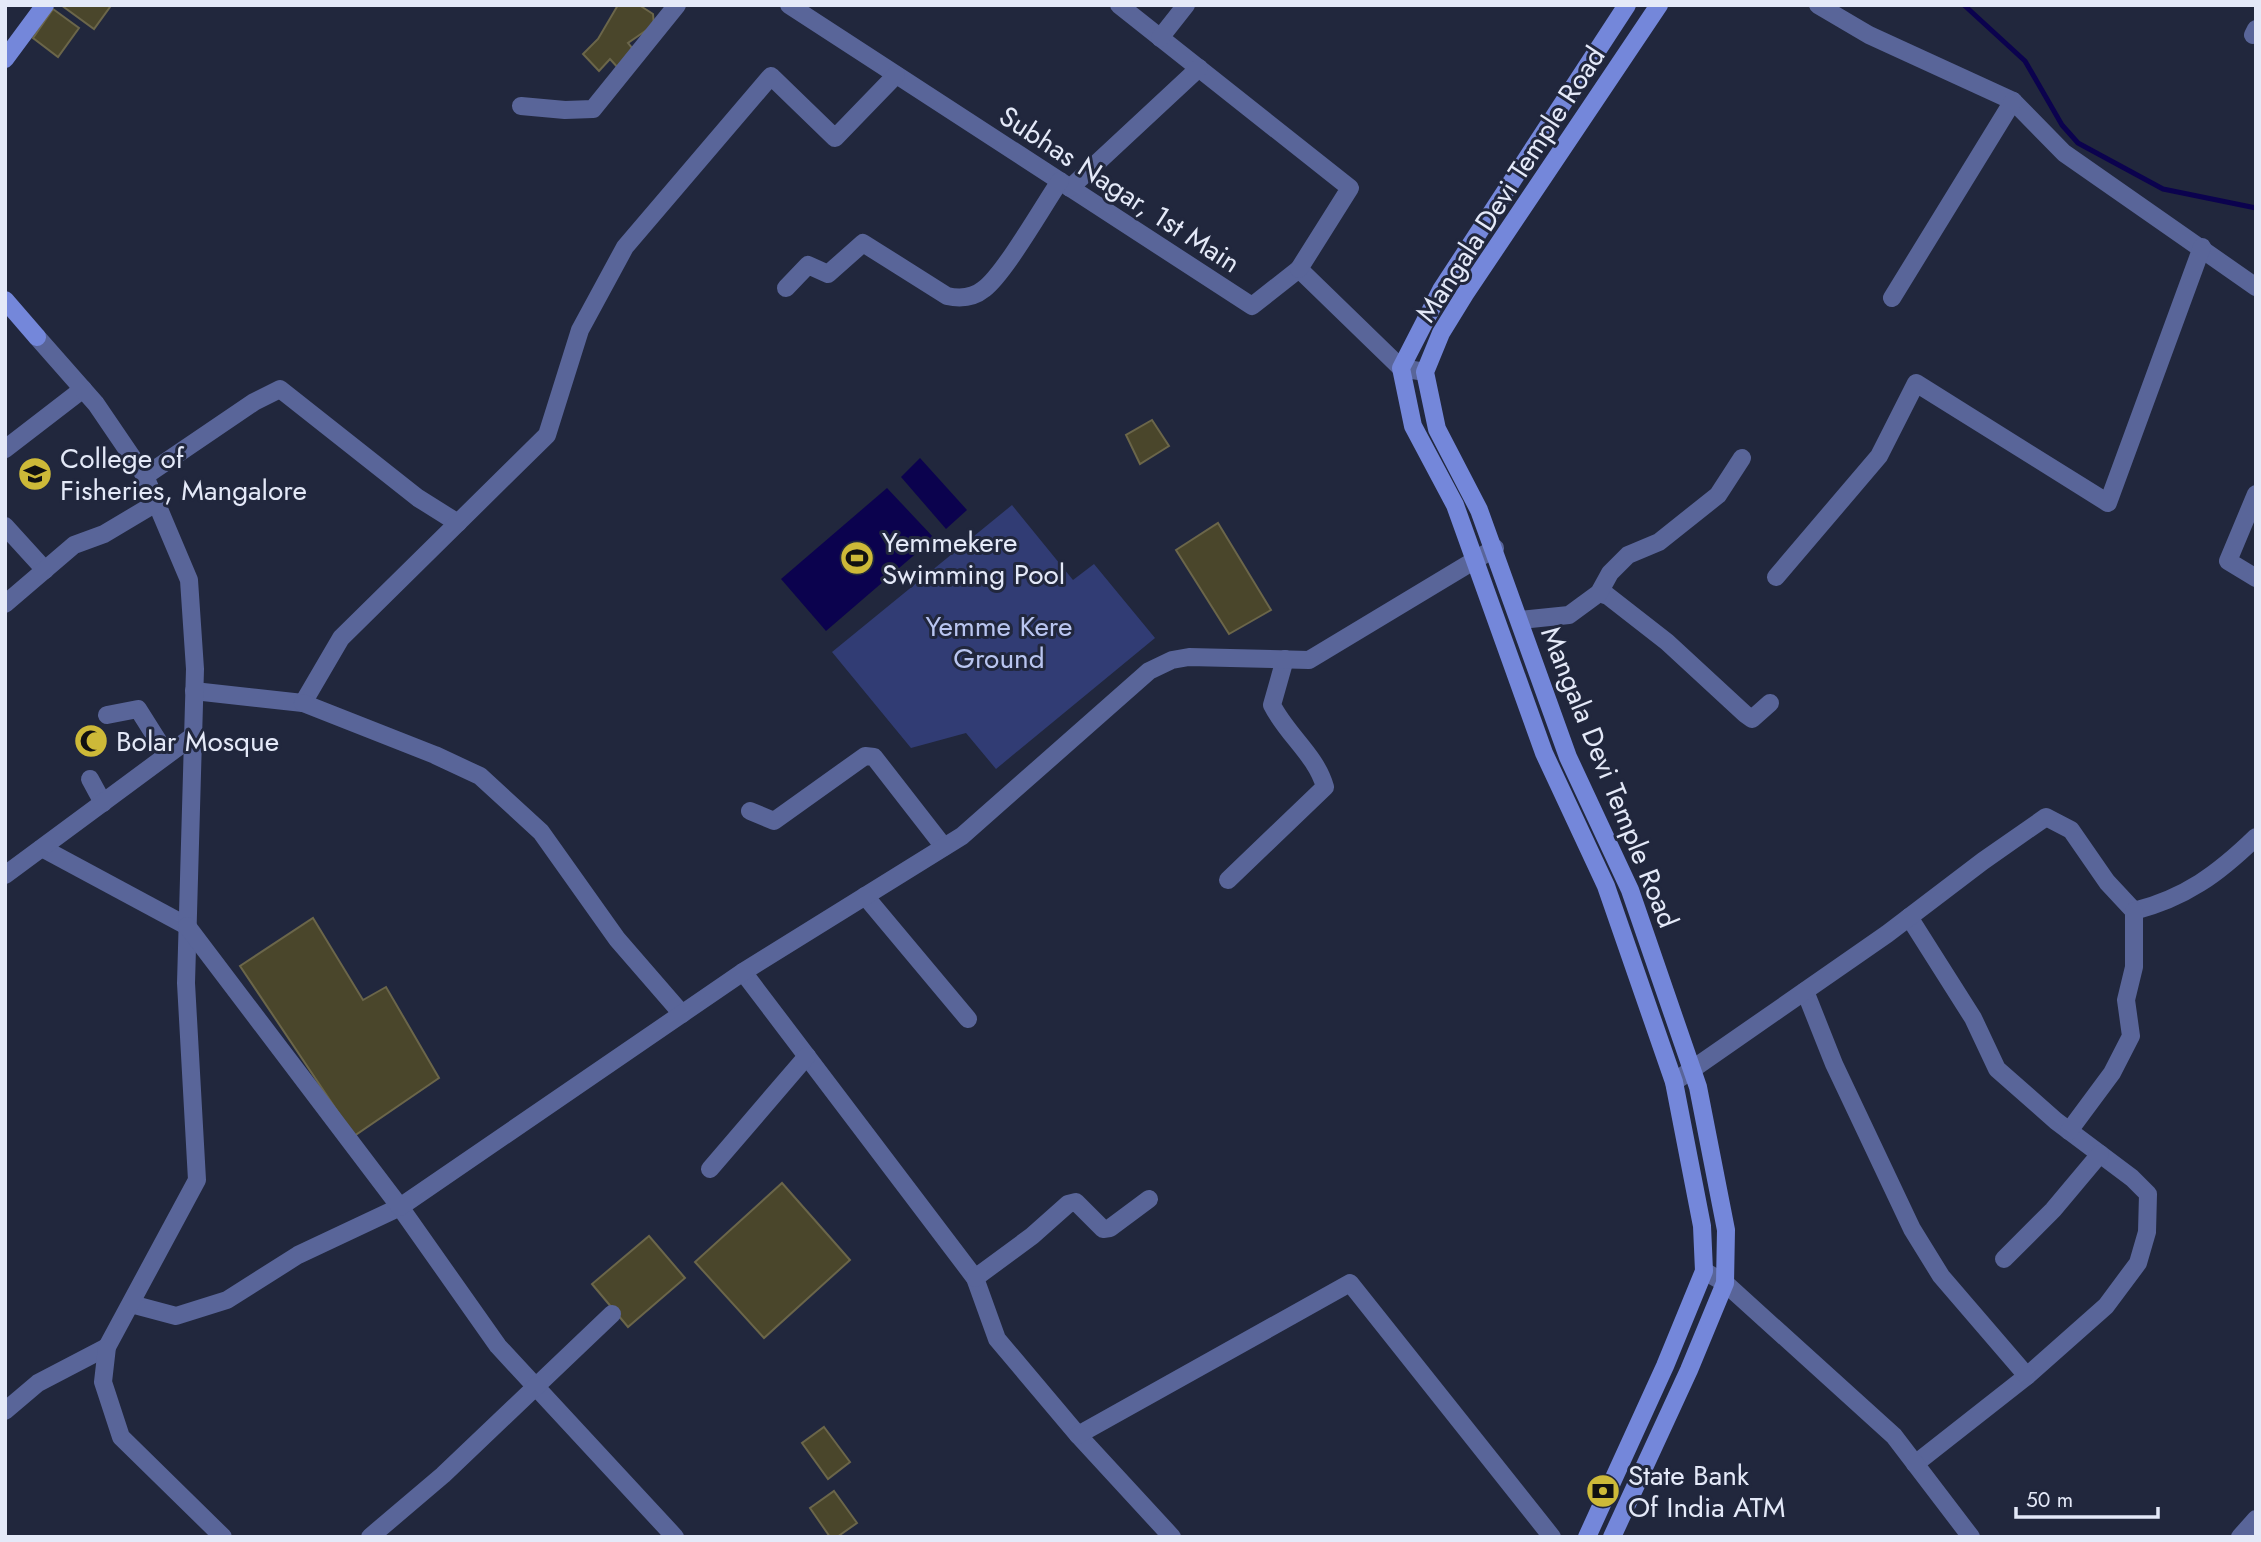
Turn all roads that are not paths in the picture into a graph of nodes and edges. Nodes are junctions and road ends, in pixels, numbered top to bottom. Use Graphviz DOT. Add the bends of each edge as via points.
graph roads {
  1 [pos="45,5"];
  2 [pos="677,5"];
  3 [pos="789,5"];
  4 [pos="1119,5"];
  5 [pos="1186,5"];
  6 [pos="1627,5"];
  7 [pos="1659,5"];
  8 [pos="1818,5"];
  9 [pos="1160,38"];
  10 [pos="5,59"];
  11 [pos="1199,68"];
  12 [pos="896,75"];
  13 [pos="2013,101"];
  14 [pos="521,106"];
  15 [pos="1065,184"];
  16 [pos="2202,247"];
  17 [pos="1299,269"];
  18 [pos="2256,287"];
  19 [pos="786,288"];
  20 [pos="1892,298"];
  21 [pos="5,300"];
  22 [pos="37,337"];
  23 [pos="1401,368"];
  24 [pos="1425,372"];
  25 [pos="83,389"];
  26 [pos="5,449"];
  27 [pos="1742,458"];
  28 [pos="145,476"];
  29 [pos="2256,494"];
  30 [pos="156,503"];
  31 [pos="457,523"];
  32 [pos="5,526"];
  33 [pos="1495,548"];
  34 [pos="1478,561"];
  35 [pos="46,570"];
  36 [pos="1776,577"];
  37 [pos="2256,578"];
  38 [pos="1599,593"];
  39 [pos="5,604"];
  40 [pos="1520,620"];
  41 [pos="1285,659"];
  42 [pos="194,691"];
  43 [pos="303,703"];
  44 [pos="1770,703"];
  45 [pos="107,715"];
  46 [pos="193,736"];
  47 [pos="167,755"];
  48 [pos="90,779"];
  49 [pos="103,803"];
  50 [pos="750,811"];
  51 [pos="2256,837"];
  52 [pos="944,847"];
  53 [pos="42,848"];
  54 [pos="5,875"];
  55 [pos="1228,880"];
  56 [pos="865,896"];
  57 [pos="2134,911"];
  58 [pos="1909,917"];
  59 [pos="187,926"];
  60 [pos="743,972"];
  61 [pos="1805,991"];
  62 [pos="682,1014"];
  63 [pos="968,1019"];
  64 [pos="807,1056"];
  65 [pos="1692,1070"];
  66 [pos="1674,1082"];
  67 [pos="2069,1131"];
  68 [pos="2100,1154"];
  69 [pos="710,1169"];
  70 [pos="1149,1199"];
  71 [pos="400,1207"];
  72 [pos="2004,1259"];
  73 [pos="1704,1271"];
  74 [pos="975,1278"];
  75 [pos="1725,1283"];
  76 [pos="131,1304"];
  77 [pos="612,1314"];
  78 [pos="107,1347"];
  79 [pos="2027,1376"];
  80 [pos="536,1387"];
  81 [pos="5,1411"];
  82 [pos="1078,1435"];
  83 [pos="1915,1464"];
  84 [pos="2256,1519"];
  85 [pos="223,1537"];
  86 [pos="370,1537"];
  87 [pos="675,1537"];
  88 [pos="1172,1537"];
  89 [pos="1552,1537"];
  90 [pos="1587,1537"];
  91 [pos="1612,1537"];
  92 [pos="1971,1537"];
  93 [pos="2240,1537"];
  1 -- 10 [label="main road"];
  2 -- 14 [label="street" via="593,109"];
  3 -- 12 [label="street, Subhas Nagar, 1st Main"];
  4 -- 9 [label="street"];
  5 -- 9 [label="street"];
  6 -- 23 [label="main road, Mangala Devi Temple Road" via="1441,290"];
  7 -- 24 [label="main road, Mangala Devi Temple Road" via="1465,294 1441,333"];
  8 -- 13 [label="street" via="1869,35"];
  9 -- 11 [label="street"];
  11 -- 15 [label="street"];
  11 -- 17 [label="street" via="1350,188"];
  12 -- 15 [label="street, Subhas Nagar, 1st Main"];
  12 -- 31 [label="street" via="835,138 771,76 625,247 580,330 547,435"];
  13 -- 16 [label="street" via="2064,153"];
  13 -- 20 [label="street"];
  15 -- 17 [label="street, Subhas Nagar, 1st Main" via="1252,306"];
  15 -- 19 [label="street" via="992,282 971,296 947,296 863,243 828,274 808,265"];
  16 -- 18 [label="street"];
  16 -- 36 [label="street" via="2108,503 1916,383 1879,456"];
  17 -- 23 [label="street"];
  21 -- 22 [label="main road"];
  22 -- 25 [label="street"];
  23 -- 24 [label="street"];
  23 -- 34 [label="main road, Mangala Devi Temple Road" via="1413,426 1455,505"];
  24 -- 33 [label="main road, Mangala Devi Temple Road" via="1437,429"];
  25 -- 26 [label="street"];
  25 -- 28 [label="street"];
  27 -- 38 [label="street" via="1718,495 1659,542 1628,555"];
  28 -- 30 [label="street"];
  28 -- 31 [label="street" via="280,388 418,498"];
  29 -- 37 [label="street" via="2228,561"];
  30 -- 35 [label="street" via="104,534 74,545"];
  30 -- 42 [label="street" via="189,580"];
  31 -- 43 [label="street" via="341,638"];
  32 -- 35 [label="street"];
  33 -- 34 [label="street"];
  33 -- 40 [label="main road, Mangala Devi Temple Road"];
  34 -- 41 [label="street" via="1309,660"];
  34 -- 66 [label="main road, Mangala Devi Temple Road" via="1530,718 1606,886"];
  35 -- 39 [label="street"];
  38 -- 40 [label="street" via="1569,615"];
  38 -- 44 [label="street" via="1667,642 1752,719"];
  40 -- 65 [label="main road, Mangala Devi Temple Road" via="1568,757 1630,890"];
  41 -- 52 [label="street" via="1189,657 1150,671"];
  41 -- 55 [label="street" via="1272,705 1317,766 1325,787"];
  42 -- 43 [label="street"];
  42 -- 46 [label="street"];
  43 -- 62 [label="street" via="480,776 541,832 617,939"];
  45 -- 47 [label="street" via="138,709"];
  46 -- 47 [label="street"];
  46 -- 59 [label="street"];
  47 -- 49 [label="street"];
  48 -- 49 [label="street"];
  49 -- 53 [label="street"];
  50 -- 52 [label="street" via="774,821 864,756 874,757"];
  51 -- 57 [label="street" via="2223,869 2169,902"];
  52 -- 56 [label="street"];
  53 -- 54 [label="street"];
  53 -- 59 [label="street"];
  56 -- 60 [label="street"];
  56 -- 63 [label="street"];
  57 -- 58 [label="street" via="2107,882 2071,830 2046,817"];
  57 -- 67 [label="street" via="2134,967 2126,1000 2131,1036 2112,1073"];
  58 -- 61 [label="street"];
  58 -- 67 [label="street" via="1973,1018 1997,1069"];
  59 -- 71 [label="street"];
  59 -- 76 [label="street" via="197,1180"];
  60 -- 62 [label="street"];
  60 -- 64 [label="street"];
  61 -- 65 [label="street"];
  61 -- 79 [label="street" via="1833,1063 1912,1229 1941,1276"];
  62 -- 71 [label="street"];
  64 -- 69 [label="street"];
  64 -- 74 [label="street"];
  65 -- 66 [label="street"];
  65 -- 75 [label="main road, Mangala Devi Temple Road" via="1711,1142 1726,1230"];
  66 -- 73 [label="main road, Mangala Devi Temple Road" via="1702,1226"];
  67 -- 68 [label="street"];
  68 -- 72 [label="street"];
  68 -- 79 [label="street" via="2148,1194 2147,1232 2138,1263 2106,1306"];
  70 -- 74 [label="street" via="1110,1228 1103,1228 1076,1202 1068,1204"];
  71 -- 76 [label="street" via="298,1255 227,1300 176,1316"];
  71 -- 80 [label="street" via="498,1346"];
  73 -- 75 [label="street"];
  73 -- 90 [label="main road, Mangala Devi Temple Road"];
  74 -- 82 [label="street" via="997,1339"];
  75 -- 83 [label="street" via="1894,1436"];
  75 -- 91 [label="main road, Mangala Devi Temple Road"];
  76 -- 78 [label="street"];
  77 -- 80 [label="street"];
  78 -- 81 [label="street" via="38,1383"];
  78 -- 85 [label="street" via="103,1382 121,1437"];
  79 -- 83 [label="street"];
  80 -- 86 [label="street"];
  80 -- 87 [label="street"];
  82 -- 88 [label="street"];
  82 -- 89 [label="street" via="1350,1283"];
  83 -- 92 [label="street"];
  84 -- 93 [label="street"];
}
